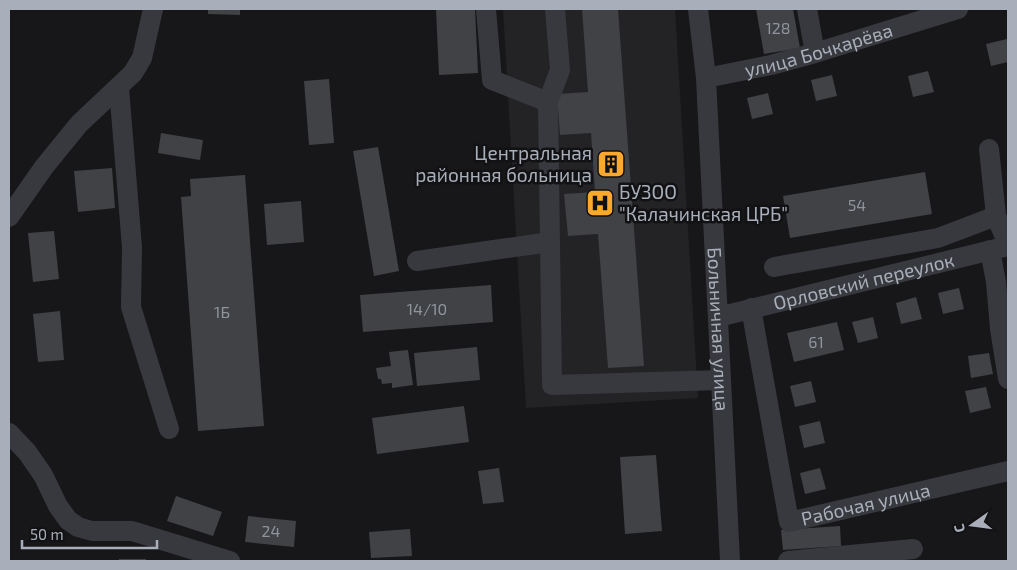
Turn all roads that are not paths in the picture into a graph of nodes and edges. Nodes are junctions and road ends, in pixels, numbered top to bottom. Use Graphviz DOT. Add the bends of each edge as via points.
graph roads {
  1 [pos="153,9"];
  2 [pos="486,9"];
  3 [pos="555,9"];
  4 [pos="698,9"];
  5 [pos="807,9"];
  6 [pos="958,9"];
  7 [pos="815,53"];
  8 [pos="706,78"];
  9 [pos="119,88"];
  10 [pos="548,102"];
  11 [pos="989,149"];
  12 [pos="9,216"];
  13 [pos="996,216"];
  14 [pos="550,242"];
  15 [pos="1002,247"];
  16 [pos="417,261"];
  17 [pos="774,267"];
  18 [pos="751,308"];
  19 [pos="718,316"];
  20 [pos="1008,379"];
  21 [pos="721,380"];
  22 [pos="169,429"];
  23 [pos="9,433"];
  24 [pos="1007,478"];
  25 [pos="913,549"];
  26 [pos="230,561"];
  27 [pos="730,561"];
  28 [pos="788,561"];
  1 -- 9 [label="street" via="142,58"];
  2 -- 10 [label="street" via="492,80"];
  3 -- 10 [label="street" via="560,70"];
  4 -- 8 [label="street, Больничная улица"];
  5 -- 7 [label="street"];
  6 -- 7 [label="street, улица Бочкарёва"];
  7 -- 8 [label="street, улица Бочкарёва"];
  8 -- 19 [label="street, Больничная улица"];
  9 -- 12 [label="street" via="79,124"];
  9 -- 22 [label="street" via="132,248 131,307"];
  10 -- 14 [label="street"];
  11 -- 13 [label="street"];
  13 -- 15 [label="street"];
  13 -- 17 [label="street" via="938,238"];
  14 -- 16 [label="street"];
  14 -- 21 [label="street" via="552,385"];
  15 -- 18 [label="street, Орловский переулок"];
  15 -- 20 [label="street" via="996,282"];
  18 -- 19 [label="street, Орловский переулок"];
  18 -- 24 [label="street, Рабочая улица" via="789,522"];
  19 -- 21 [label="street, Больничная улица"];
  21 -- 27 [label="street, Больничная улица"];
  23 -- 26 [label="street" via="43,475 68,520 78,528 132,531"];
  25 -- 28 [label="street"];
}
